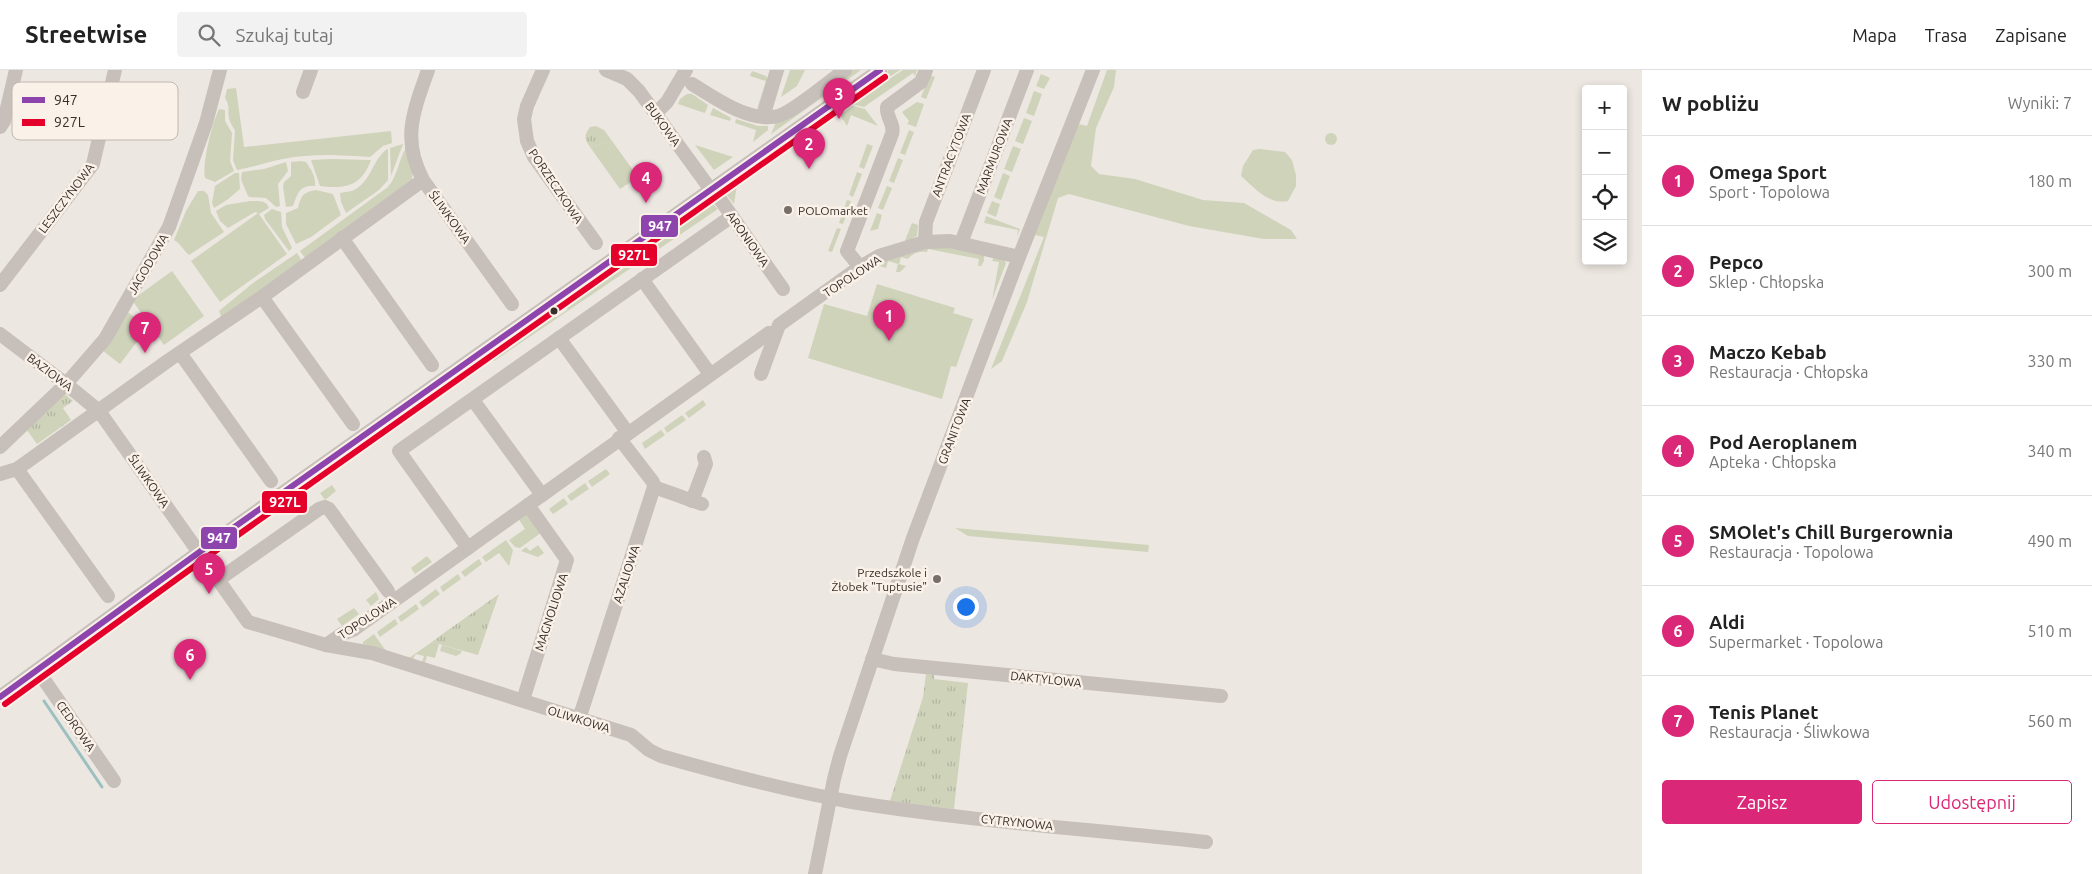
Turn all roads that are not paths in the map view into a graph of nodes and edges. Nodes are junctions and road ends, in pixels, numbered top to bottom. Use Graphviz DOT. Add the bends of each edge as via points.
graph roads {
  1 [pos="220,70"];
  2 [pos="311,70"];
  3 [pos="428,70"];
  4 [pos="543,70"];
  5 [pos="606,70"];
  6 [pos="686,70"];
  7 [pos="845,70"];
  8 [pos="880,70"];
  9 [pos="926,70"];
  10 [pos="984,70"];
  11 [pos="1027,70"];
  12 [pos="1093,70"];
  13 [pos="771,71"];
  14 [pos="692,84"];
  15 [pos="12,87"];
  16 [pos="303,92"];
  17 [pos="656,113"];
  18 [pos="762,117"];
  19 [pos="0,127"];
  20 [pos="99,140"];
  21 [pos="423,180"];
  22 [pos="711,189"];
  23 [pos="732,216"];
  24 [pos="342,238"];
  25 [pos="925,242"];
  26 [pos="596,243"];
  27 [pos="961,243"];
  28 [pos="1019,257"];
  29 [pos="860,267"];
  30 [pos="642,279"];
  31 [pos="0,285"];
  32 [pos="783,289"];
  33 [pos="262,297"];
  34 [pos="512,304"];
  35 [pos="774,329"];
  36 [pos="0,334"];
  37 [pos="559,338"];
  38 [pos="180,353"];
  39 [pos="432,365"];
  40 [pos="710,374"];
  41 [pos="761,374"];
  42 [pos="66,384"];
  43 [pos="473,400"];
  44 [pos="98,411"];
  45 [pos="353,424"];
  46 [pos="623,436"];
  47 [pos="0,447"];
  48 [pos="704,457"];
  49 [pos="17,469"];
  50 [pos="0,474"];
  51 [pos="271,481"];
  52 [pos="654,486"];
  53 [pos="542,495"];
  54 [pos="528,505"];
  55 [pos="468,548"];
  56 [pos="199,552"];
  57 [pos="218,580"];
  58 [pos="388,591"];
  59 [pos="108,596"];
  60 [pos="326,646"];
  61 [pos="872,659"];
  62 [pos="38,671"];
  63 [pos="1221,696"];
  64 [pos="0,697"];
  65 [pos="523,700"];
  66 [pos="579,719"];
  67 [pos="114,781"];
  68 [pos="830,797"];
  69 [pos="1206,842"];
  70 [pos="814,874"];
  1 -- 42 [label="street, JAGODOWA" via="206,123 170,227 105,339"];
  2 -- 16 [label="street"];
  3 -- 21 [label="street, ŚLIWKOWA" via="410,129 413,158"];
  4 -- 26 [label="street, PORZECZKOWA" via="524,119 527,141 534,157"];
  5 -- 17 [label="street, BUKOWA" via="633,84"];
  6 -- 17 [label="street" via="667,102"];
  7 -- 18 [label="street" via="784,114"];
  8 -- 22 [label="street"];
  9 -- 29 [label="street" via="920,82 887,108 893,125 892,134 847,251"];
  10 -- 25 [label="street, ANTRACYTOWA" via="926,222"];
  11 -- 27 [label="street, MARMUROWA"];
  12 -- 28 [label="street, GRANITOWA"];
  13 -- 18 [label="street"];
  14 -- 18 [label="street" via="728,107"];
  15 -- 19 [label="street"];
  17 -- 22 [label="street, BUKOWA"];
  20 -- 31 [label="street, LESZCZYNOWA" via="93,164"];
  21 -- 24 [label="street, ŚLIWKOWA"];
  21 -- 34 [label="street, ŚLIWKOWA"];
  22 -- 23 [label="street, ARONIOWA"];
  22 -- 56 [label="street"];
  23 -- 30 [label="street"];
  23 -- 32 [label="street, ARONIOWA"];
  24 -- 33 [label="street, ŚLIWKOWA"];
  24 -- 39 [label="street"];
  25 -- 27 [label="street, TOPOLOWA"];
  25 -- 29 [label="street, TOPOLOWA" via="880,256"];
  27 -- 28 [label="street, TOPOLOWA"];
  28 -- 61 [label="street, GRANITOWA" via="913,538"];
  29 -- 35 [label="street, TOPOLOWA"];
  30 -- 37 [label="street"];
  30 -- 40 [label="street"];
  33 -- 38 [label="street, ŚLIWKOWA"];
  33 -- 45 [label="street"];
  35 -- 40 [label="street, TOPOLOWA"];
  35 -- 41 [label="street"];
  36 -- 42 [label="street, BAZIOWA"];
  37 -- 43 [label="street"];
  37 -- 46 [label="street"];
  38 -- 44 [label="street, ŚLIWKOWA"];
  38 -- 51 [label="street"];
  40 -- 46 [label="street, TOPOLOWA"];
  42 -- 44 [label="street, BAZIOWA"];
  42 -- 47 [label="street, JAGODOWA"];
  43 -- 53 [label="street"];
  43 -- 55 [label="street" via="399,451"];
  44 -- 49 [label="street, ŚLIWKOWA"];
  44 -- 56 [label="street, ŚLIWKOWA"];
  46 -- 52 [label="street"];
  46 -- 53 [label="street, TOPOLOWA"];
  48 -- 52 [label="street" via="706,464 697,502"];
  49 -- 50 [label="street, ŚLIWKOWA"];
  49 -- 59 [label="street"];
  52 -- 66 [label="street, AZALIOWA"];
  53 -- 54 [label="street, TOPOLOWA"];
  54 -- 55 [label="street, TOPOLOWA"];
  54 -- 65 [label="street, MAGNOLIOWA" via="567,560"];
  55 -- 60 [label="street, TOPOLOWA"];
  56 -- 57 [label="street, TOPOLOWA"];
  56 -- 62 [label="street"];
  57 -- 58 [label="street, TOPOLOWA" via="325,507"];
  57 -- 60 [label="street, TOPOLOWA" via="248,622"];
  60 -- 65 [label="street, OLIWKOWA" via="372,653"];
  61 -- 63 [label="street, DAKTYLOWA"];
  61 -- 68 [label="street, GRANITOWA"];
  62 -- 64 [label="street"];
  62 -- 67 [label="street, CEDROWA"];
  65 -- 66 [label="street, OLIWKOWA"];
  66 -- 68 [label="street, OLIWKOWA" via="631,735 661,756 745,779"];
  68 -- 69 [label="street, CYTRYNOWA" via="910,810"];
  68 -- 70 [label="street, GRANITOWA"];
}
